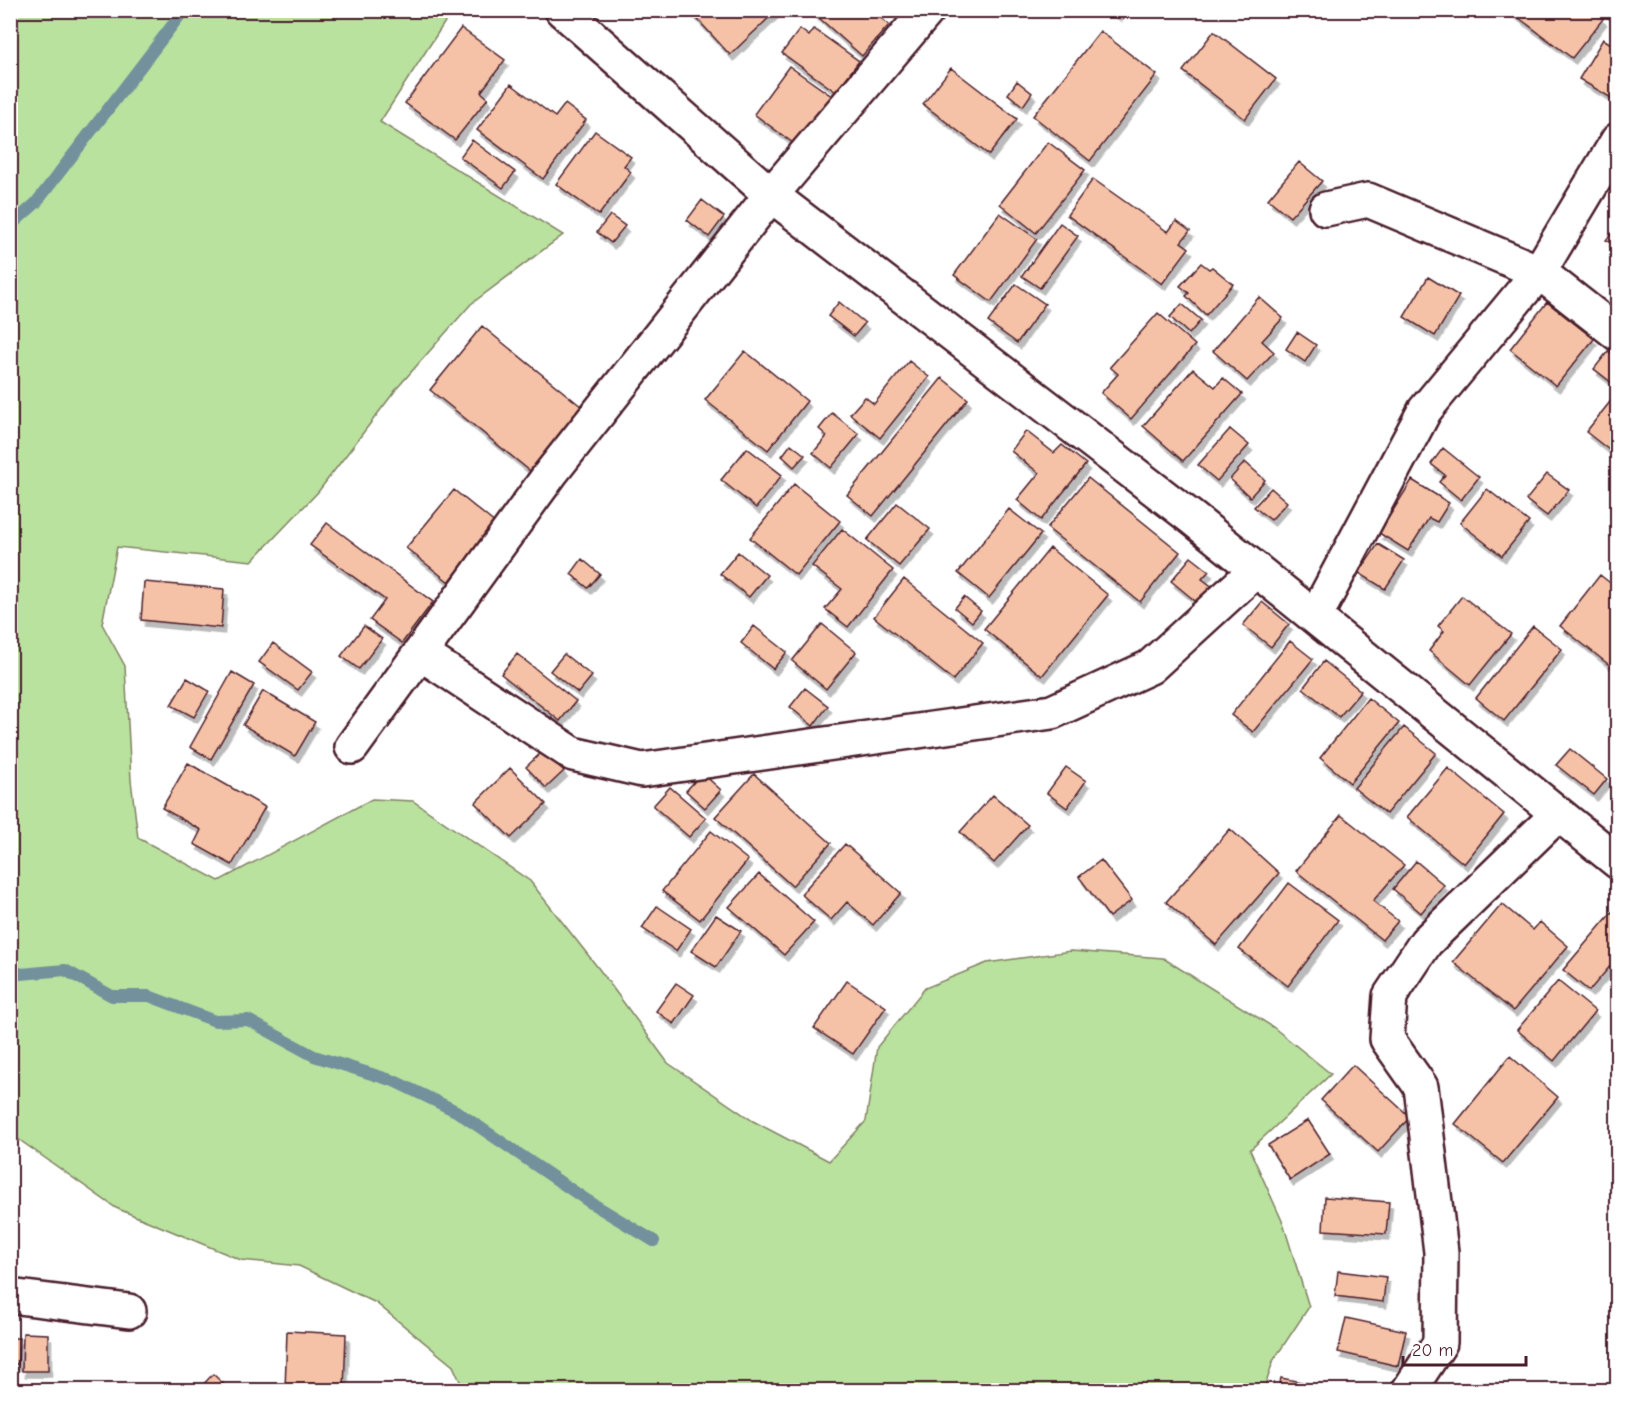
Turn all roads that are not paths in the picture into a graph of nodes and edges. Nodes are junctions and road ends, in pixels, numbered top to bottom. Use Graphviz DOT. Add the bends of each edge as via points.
graph roads {
  1 [pos="562,10"];
  2 [pos="928,10"];
  3 [pos="1617,140"];
  4 [pos="771,195"];
  5 [pos="1326,209"];
  6 [pos="1539,272"];
  7 [pos="1617,334"];
  8 [pos="1256,570"];
  9 [pos="1315,617"];
  10 [pos="420,653"];
  11 [pos="352,747"];
  12 [pos="1558,814"];
  13 [pos="1617,862"];
  14 [pos="10,1296"];
  15 [pos="129,1311"];
  16 [pos="1409,1390"];
  1 -- 4 [label="street"];
  2 -- 4 [label="street"];
  3 -- 6 [label="street"];
  4 -- 8 [label="street"];
  4 -- 10 [label="street" via="551,472"];
  5 -- 6 [label="street" via="1368,200"];
  6 -- 7 [label="street"];
  6 -- 9 [label="street" via="1425,410"];
  8 -- 9 [label="street"];
  8 -- 10 [label="street" via="1150,667 1052,712 642,770 573,754"];
  9 -- 12 [label="street"];
  10 -- 11 [label="street"];
  12 -- 13 [label="street"];
  12 -- 16 [label="street" via="1426,942 1390,996 1387,1039 1421,1087 1441,1252 1440,1343"];
  14 -- 15 [label="street"];
}
